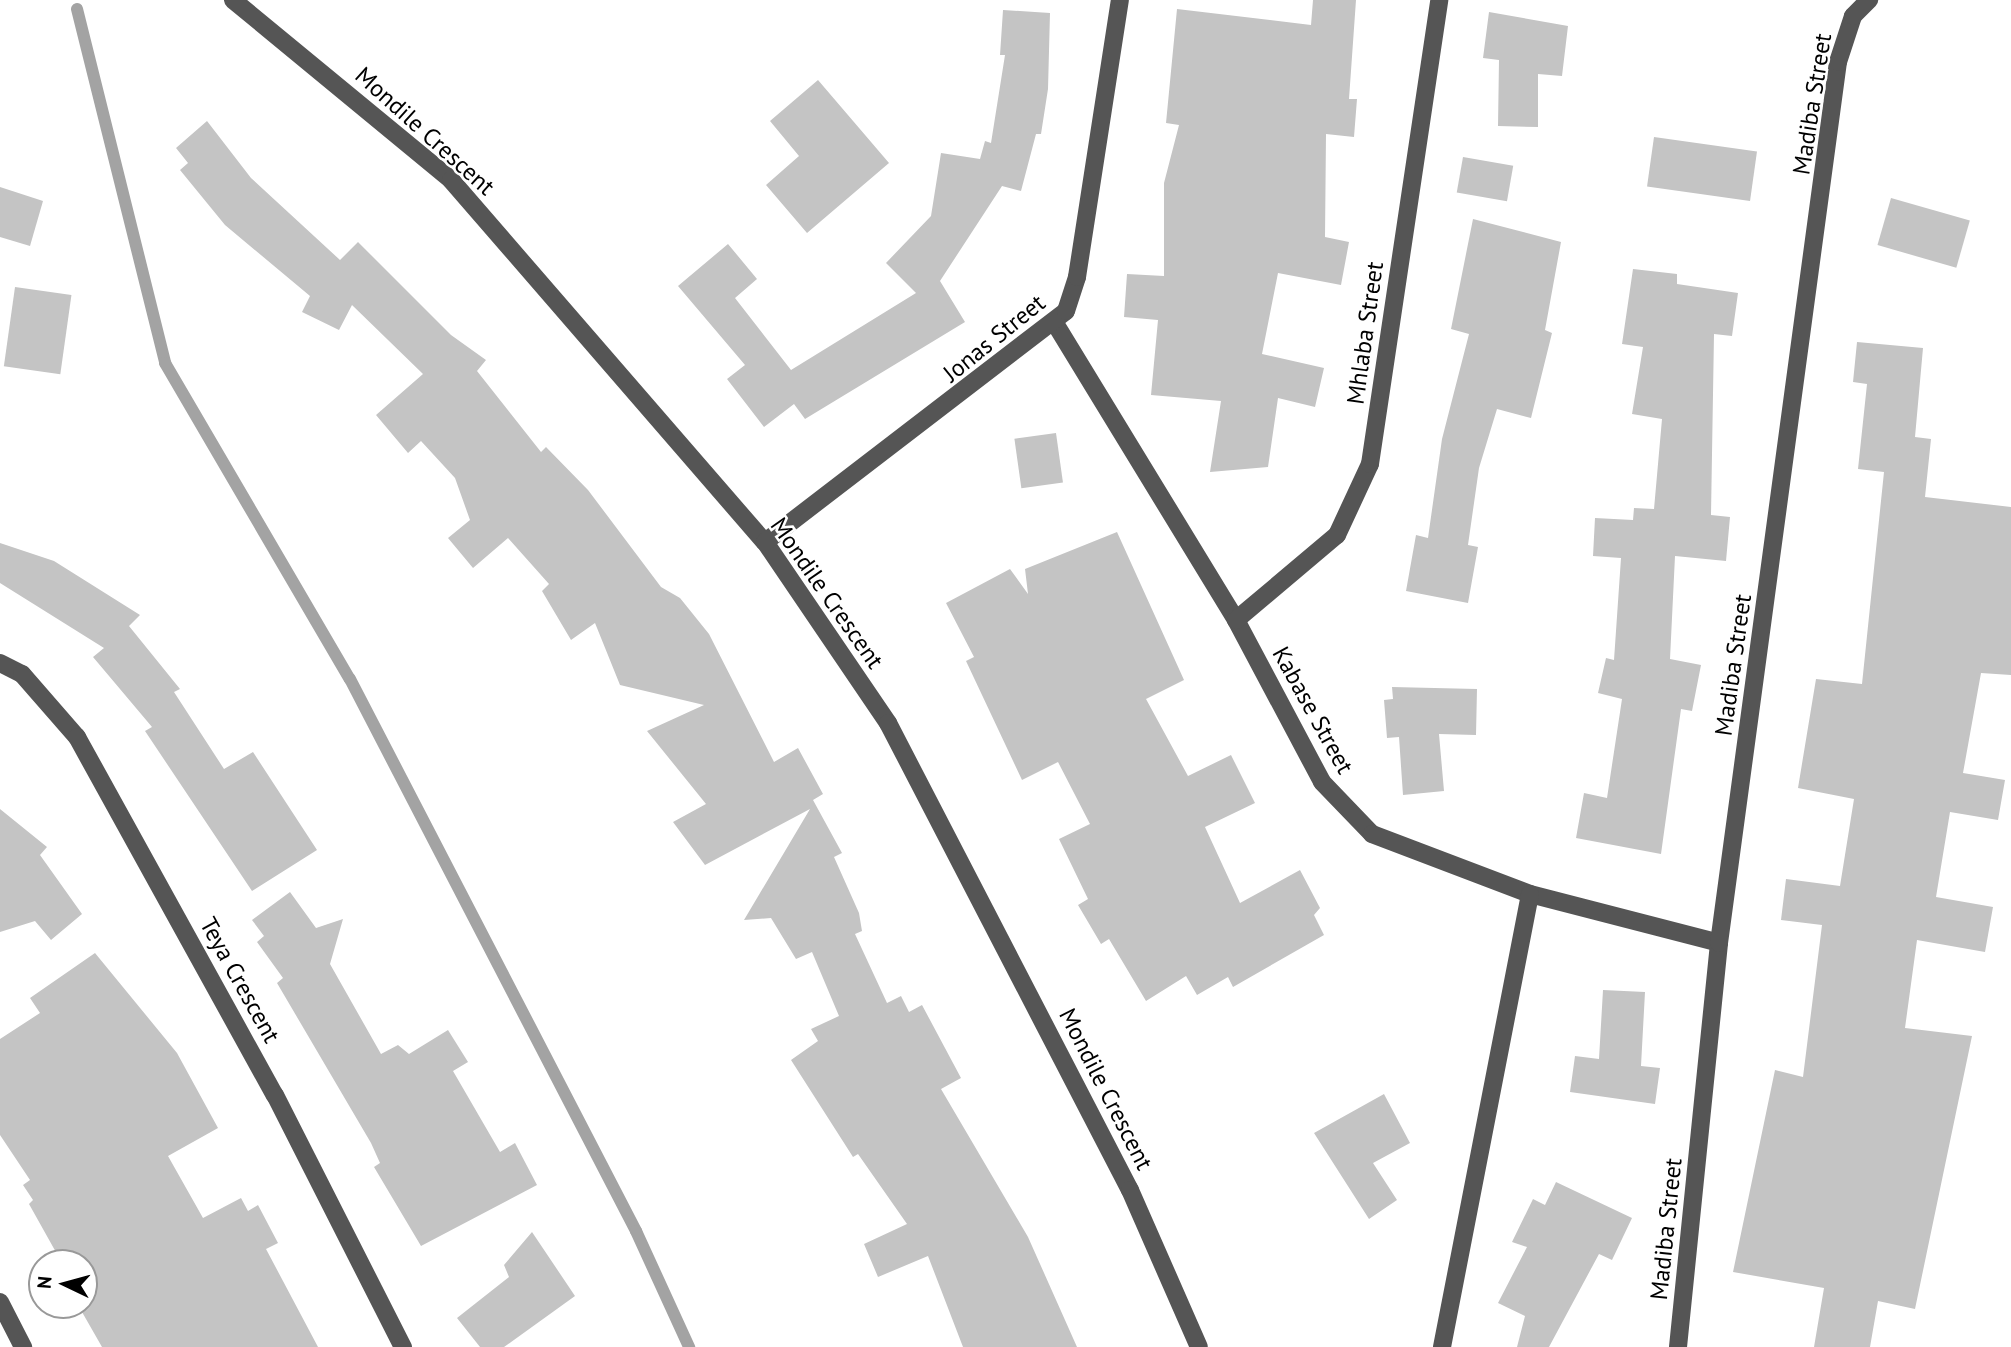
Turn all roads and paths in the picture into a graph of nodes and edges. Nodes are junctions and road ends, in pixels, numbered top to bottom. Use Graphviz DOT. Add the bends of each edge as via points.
graph roads {
  1 [pos="233,0"];
  2 [pos="1120,0"];
  3 [pos="1439,0"];
  4 [pos="1869,0"];
  5 [pos="1056,325"];
  6 [pos="765,542"];
  7 [pos="1236,620"];
  8 [pos="0,663"];
  9 [pos="1530,894"];
  10 [pos="1719,943"];
  11 [pos="0,1302"];
  12 [pos="23,1347"];
  13 [pos="403,1347"];
  14 [pos="1199,1347"];
  15 [pos="1442,1347"];
  16 [pos="1678,1347"];
  1 -- 6 [label="street, Mondile Crescent" via="451,180"];
  2 -- 5 [label="street, Jonas Street" via="1077,277"];
  3 -- 7 [label="street, Mhlaba Street" via="1370,464 1337,535"];
  4 -- 10 [label="street, Madiba Street" via="1853,16 1838,62"];
  5 -- 6 [label="street, Jonas Street"];
  5 -- 7 [label="street, Kabase Street"];
  6 -- 14 [label="street, Mondile Crescent" via="888,723 1130,1190"];
  7 -- 9 [label="street, Kabase Street" via="1322,782 1372,834"];
  8 -- 13 [label="street, Teya Crescent" via="22,674 77,737 275,1095"];
  9 -- 10 [label="street, Kabase Street"];
  9 -- 15 [label="street"];
  10 -- 16 [label="street, Madiba Street"];
  11 -- 12 [label="street"];
}
